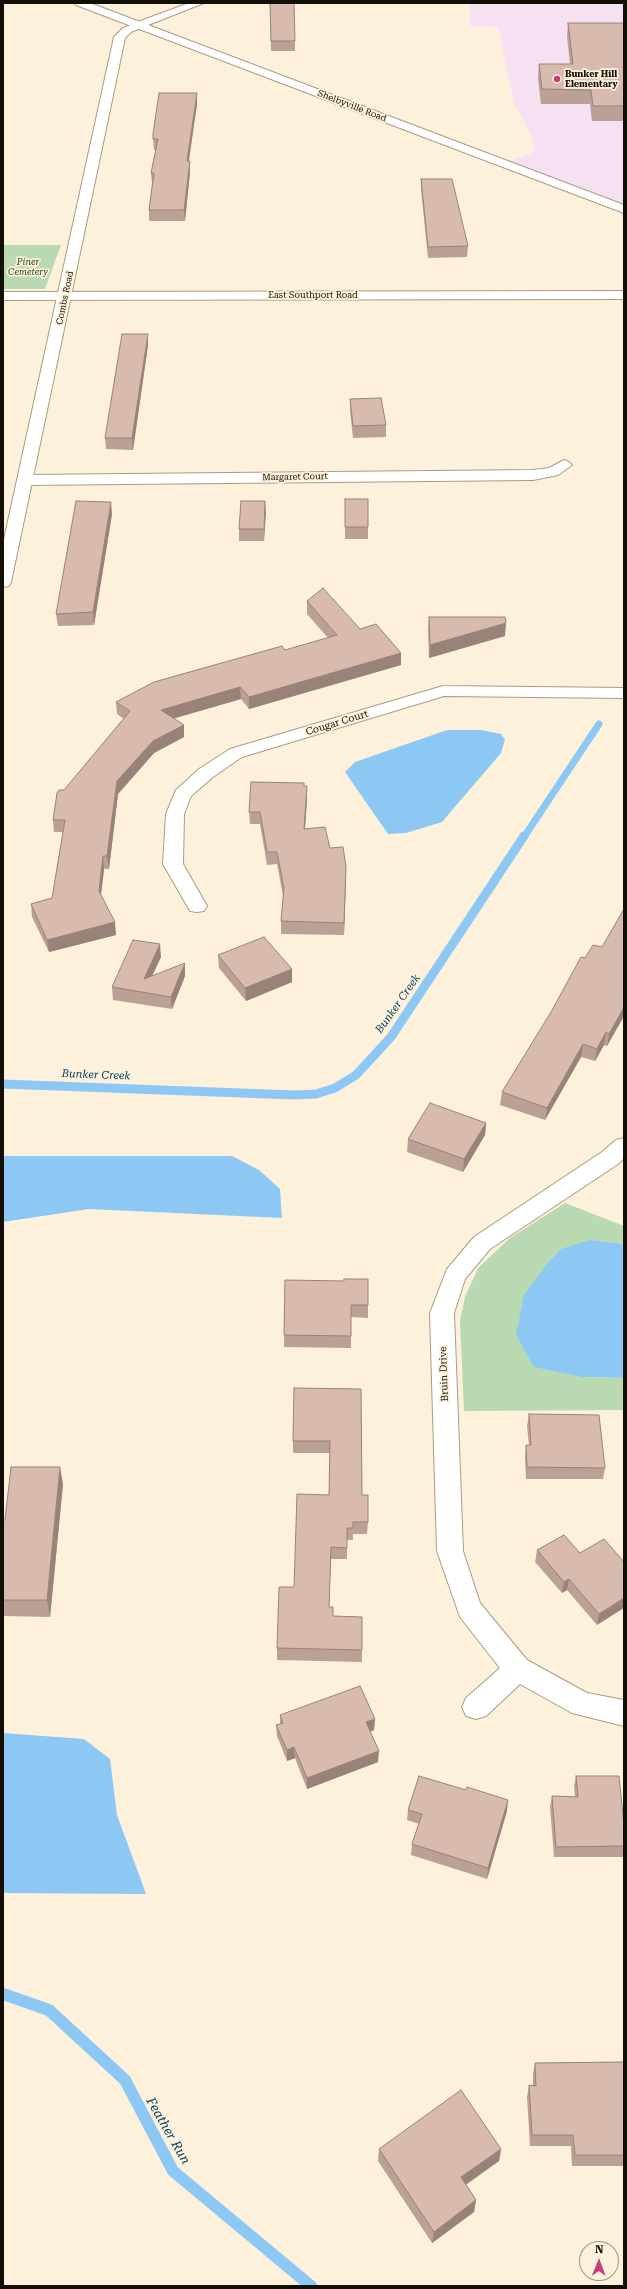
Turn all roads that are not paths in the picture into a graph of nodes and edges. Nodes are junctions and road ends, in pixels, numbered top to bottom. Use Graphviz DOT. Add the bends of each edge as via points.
graph roads {
  1 [pos="80,3"];
  2 [pos="199,3"];
  3 [pos="139,25"];
  4 [pos="624,209"];
  5 [pos="624,295"];
  6 [pos="3,296"];
  7 [pos="65,296"];
  8 [pos="564,465"];
  9 [pos="25,480"];
  10 [pos="3,582"];
  11 [pos="624,693"];
  12 [pos="197,906"];
  13 [pos="624,1146"];
  14 [pos="517,1669"];
  15 [pos="476,1707"];
  16 [pos="624,1713"];
  1 -- 3 [label="street, Shelbyville Road"];
  2 -- 3 [label="street, Combs Road"];
  3 -- 4 [label="street, Shelbyville Road"];
  3 -- 7 [label="street, Combs Road" via="127,30 120,37"];
  5 -- 7 [label="street, East Southport Road"];
  6 -- 7 [label="street, East Southport Road"];
  7 -- 9 [label="street, Combs Road"];
  8 -- 9 [label="street, Margaret Court" via="553,472 533,475"];
  9 -- 10 [label="street, Combs Road"];
  11 -- 12 [label="street, Cougar Court" via="443,691 236,753 206,773 183,794 175,814 173,864"];
  13 -- 14 [label="street, Bruin Drive" via="610,1158 482,1243 454,1275 442,1313 450,1551 469,1609"];
  14 -- 15 [label="street"];
  14 -- 16 [label="street" via="582,1704"];
}
